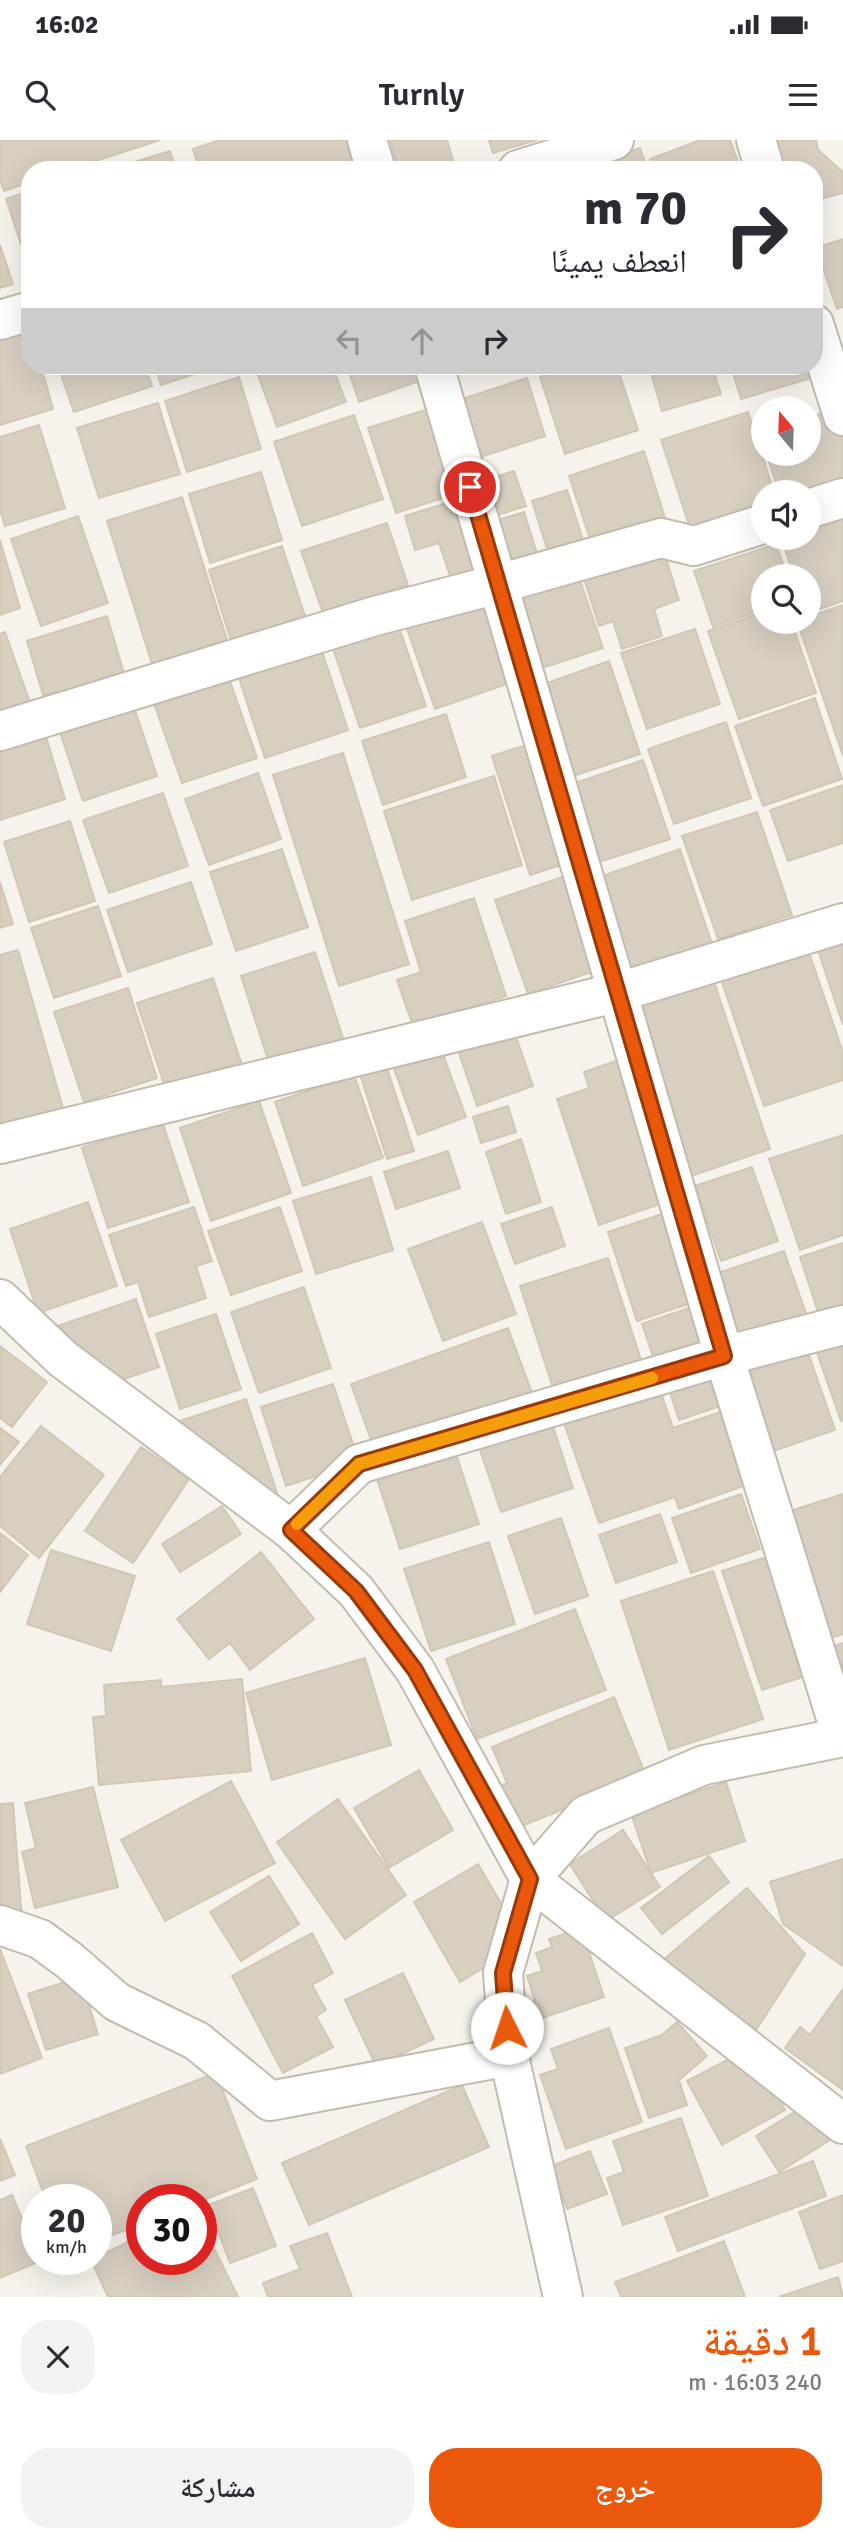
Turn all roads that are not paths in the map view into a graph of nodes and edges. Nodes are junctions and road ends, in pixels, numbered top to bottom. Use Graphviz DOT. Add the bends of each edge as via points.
graph roads {
  1 [pos="367,140"];
  2 [pos="614,140"];
  3 [pos="756,140"];
  4 [pos="373,161"];
  5 [pos="547,161"];
  6 [pos="762,161"];
  7 [pos="21,314"];
  8 [pos="0,320"];
  9 [pos="823,353"];
  10 [pos="437,375"];
  11 [pos="843,416"];
  12 [pos="843,498"];
  13 [pos="821,505"];
  14 [pos="751,528"];
  15 [pos="498,584"];
  16 [pos="0,731"];
  17 [pos="843,923"];
  18 [pos="619,992"];
  19 [pos="0,1144"];
  20 [pos="0,1299"];
  21 [pos="843,1325"];
  22 [pos="724,1356"];
  23 [pos="291,1530"];
  24 [pos="842,1737"];
  25 [pos="530,1879"];
  26 [pos="0,1925"];
  27 [pos="509,2056"];
  28 [pos="843,2124"];
  29 [pos="563,2297"];
  1 -- 4 [label="street"];
  2 -- 5 [label="street"];
  3 -- 6 [label="street"];
  7 -- 8 [label="street"];
  9 -- 11 [label="street"];
  10 -- 15 [label="street"];
  12 -- 13 [label="street"];
  14 -- 15 [label="street" via="694,547 661,538"];
  15 -- 16 [label="street" via="375,616"];
  15 -- 18 [label="street"];
  17 -- 18 [label="street"];
  18 -- 19 [label="street"];
  18 -- 22 [label="street"];
  20 -- 23 [label="street" via="63,1359"];
  21 -- 22 [label="street"];
  22 -- 23 [label="street" via="359,1464"];
  22 -- 24 [label="street"];
  23 -- 25 [label="street" via="356,1591 415,1670"];
  24 -- 25 [label="street" via="704,1765 586,1815"];
  25 -- 27 [label="street" via="503,1973"];
  25 -- 28 [label="street"];
  26 -- 27 [label="street" via="40,1939 117,2002 197,2041 270,2101"];
  27 -- 29 [label="street"];
}
